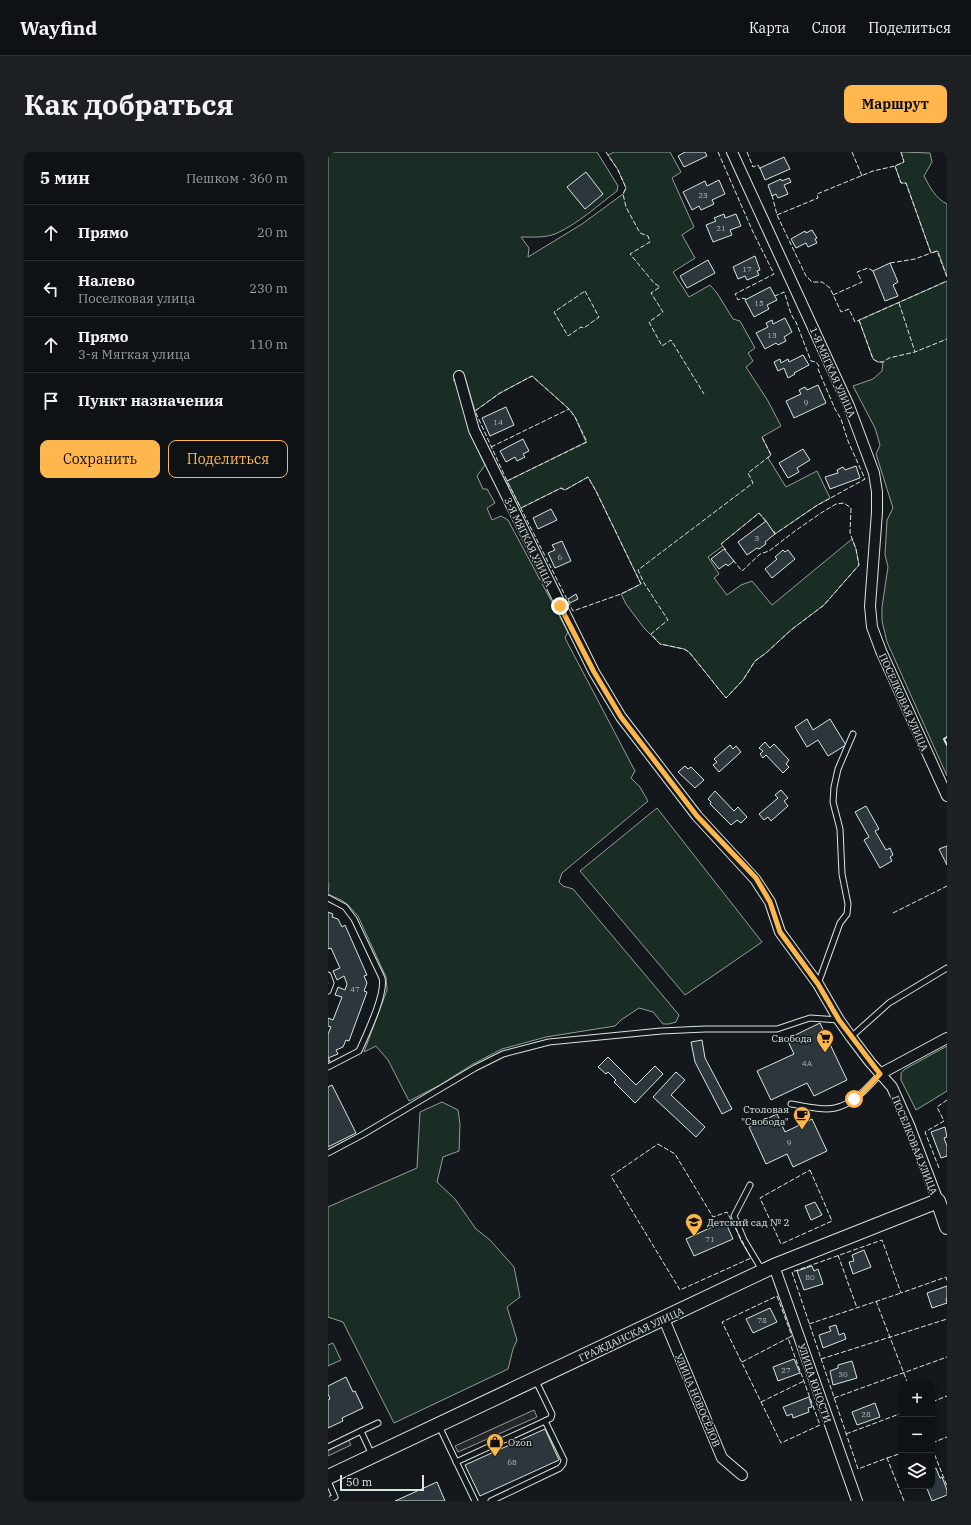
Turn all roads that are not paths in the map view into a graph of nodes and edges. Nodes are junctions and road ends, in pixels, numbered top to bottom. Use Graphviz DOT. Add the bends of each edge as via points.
graph roads {
  1 [pos="732,152"];
  2 [pos="460,376"];
  3 [pos="870,606"];
  4 [pos="854,734"];
  5 [pos="654,760"];
  6 [pos="947,796"];
  7 [pos="328,898"];
  8 [pos="947,968"];
  9 [pos="328,975"];
  10 [pos="818,984"];
  11 [pos="328,991"];
  12 [pos="839,1020"];
  13 [pos="851,1037"];
  14 [pos="947,1038"];
  15 [pos="328,1066"];
  16 [pos="880,1074"];
  17 [pos="791,1104"];
  18 [pos="328,1153"];
  19 [pos="750,1184"];
  20 [pos="938,1201"];
  21 [pos="947,1227"];
  22 [pos="768,1269"];
  23 [pos="664,1319"];
  24 [pos="535,1380"];
  25 [pos="545,1421"];
  26 [pos="378,1423"];
  27 [pos="438,1426"];
  28 [pos="361,1431"];
  29 [pos="328,1447"];
  30 [pos="373,1456"];
  31 [pos="456,1462"];
  32 [pos="742,1475"];
  33 [pos="328,1477"];
  34 [pos="328,1481"];
  35 [pos="328,1500"];
  36 [pos="475,1501"];
  37 [pos="491,1501"];
  38 [pos="857,1501"];
  1 -- 3 [label="street, 1-Я МЯГКАЯ УЛИЦА" via="849,406 874,474 877,512"];
  2 -- 5 [label="street, 3-Я МЯГКАЯ УЛИЦА" via="474,430 563,612 617,710"];
  3 -- 6 [label="street, ПОСЕЛКОВАЯ УЛИЦА" via="872,627 881,651"];
  4 -- 10 [label="lane" via="838,769 833,802 840,829 847,914 840,923"];
  5 -- 10 [label="street, ПОСЕЛКОВАЯ УЛИЦА" via="697,816 756,878 770,902 780,932"];
  7 -- 15 [label="lane" via="345,908 354,918 383,983 381,995 359,1051"];
  8 -- 13 [label="lane" via="888,1003"];
  9 -- 11 [label="lane" via="331,983"];
  10 -- 12 [label="street, ПОСЕЛКОВАЯ УЛИЦА"];
  12 -- 13 [label="street, ПОСЕЛКОВАЯ УЛИЦА"];
  12 -- 18 [label="lane" via="810,1018 777,1029 661,1031 537,1045 503,1054 475,1068"];
  13 -- 16 [label="street, ПОСЕЛКОВАЯ УЛИЦА"];
  14 -- 16 [label="street"];
  16 -- 17 [label="lane" via="861,1094 836,1108"];
  16 -- 20 [label="street, ПОСЕЛКОВАЯ УЛИЦА" via="892,1088 909,1125"];
  19 -- 22 [label="lane" via="734,1216 744,1240"];
  20 -- 21 [label="street"];
  20 -- 22 [label="street, ГРАЖДАНСКАЯ УЛИЦА"];
  22 -- 23 [label="street, ГРАЖДАНСКАЯ УЛИЦА"];
  22 -- 38 [label="street, УЛИЦА ЮНОСТИ"];
  23 -- 24 [label="street, ГРАЖДАНСКАЯ УЛИЦА"];
  23 -- 32 [label="street, УЛИЦА НОВОСЁЛОВ" via="722,1458"];
  24 -- 25 [label="lane" via="552,1414 551,1418"];
  24 -- 27 [label="street, ГРАЖДАНСКАЯ УЛИЦА"];
  25 -- 31 [label="lane"];
  25 -- 37 [label="lane" via="564,1460 563,1464 560,1468"];
  26 -- 28 [label="lane"];
  27 -- 30 [label="street, ГРАЖДАНСКАЯ УЛИЦА"];
  27 -- 31 [label="lane"];
  28 -- 29 [label="lane"];
  28 -- 30 [label="lane"];
  30 -- 33 [label="street, ГРАЖДАНСКАЯ УЛИЦА"];
  31 -- 36 [label="lane"];
  34 -- 35 [label="lane" via="335,1497"];
}
